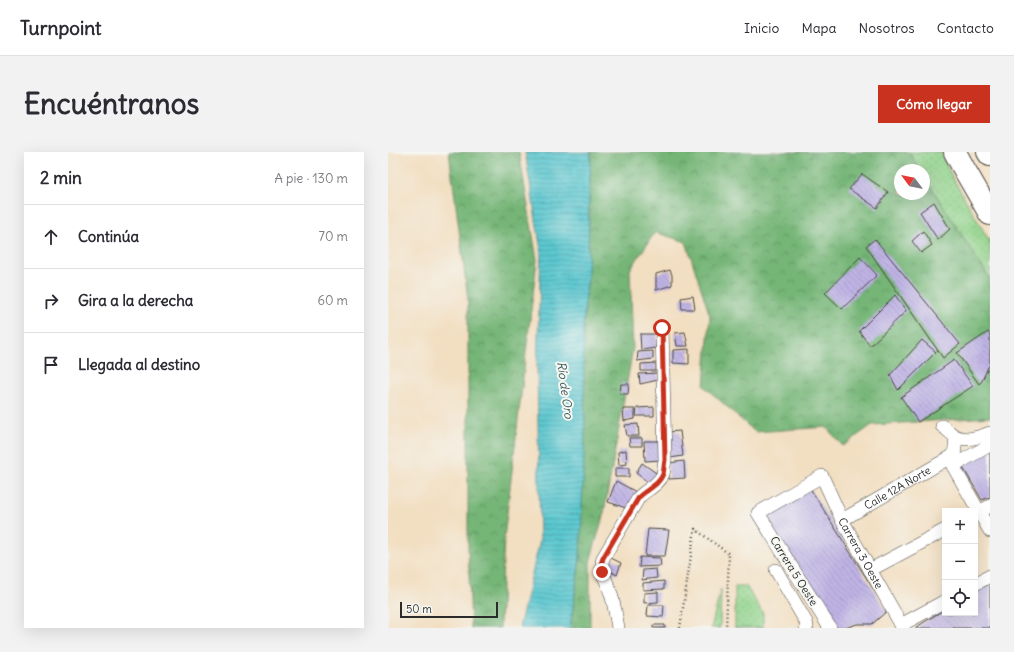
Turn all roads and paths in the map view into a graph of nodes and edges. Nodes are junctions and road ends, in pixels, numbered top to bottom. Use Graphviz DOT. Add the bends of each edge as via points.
graph roads {
  1 [pos="955,152"];
  2 [pos="988,152"];
  3 [pos="990,155"];
  4 [pos="990,214"];
  5 [pos="662,328"];
  6 [pos="942,426"];
  7 [pos="990,433"];
  8 [pos="956,437"];
  9 [pos="990,445"];
  10 [pos="953,461"];
  11 [pos="822,476"];
  12 [pos="981,511"];
  13 [pos="842,520"];
  14 [pos="990,531"];
  15 [pos="942,532"];
  16 [pos="776,570"];
  17 [pos="870,570"];
  18 [pos="990,576"];
  19 [pos="978,582"];
  20 [pos="942,603"];
  21 [pos="902,626"];
  22 [pos="806,627"];
  23 [pos="618,628"];
  24 [pos="680,628"];
  25 [pos="726,628"];
  26 [pos="830,628"];
  1 -- 4 [label="highway"];
  2 -- 3 [label="highway"];
  5 -- 23 [label="street" via="665,460 663,474 657,484 639,497 601,564"];
  6 -- 8 [label="street"];
  7 -- 8 [label="street" via="976,438"];
  8 -- 10 [label="street"];
  9 -- 10 [label="street, Calle 12A Norte"];
  10 -- 12 [label="street"];
  10 -- 13 [label="street, Calle 12A Norte"];
  11 -- 13 [label="street, Carrera 3 Oeste"];
  11 -- 26 [label="street, Carrera 5 Oeste" via="758,513"];
  12 -- 14 [label="street"];
  13 -- 17 [label="street, Carrera 3 Oeste"];
  15 -- 17 [label="street"];
  16 -- 22 [label="street" via="806,622"];
  17 -- 21 [label="street, Carrera 3 Oeste"];
  18 -- 19 [label="street"];
  20 -- 21 [label="street"];
  24 -- 25 [label="path" via="695,528 729,554"];
}
